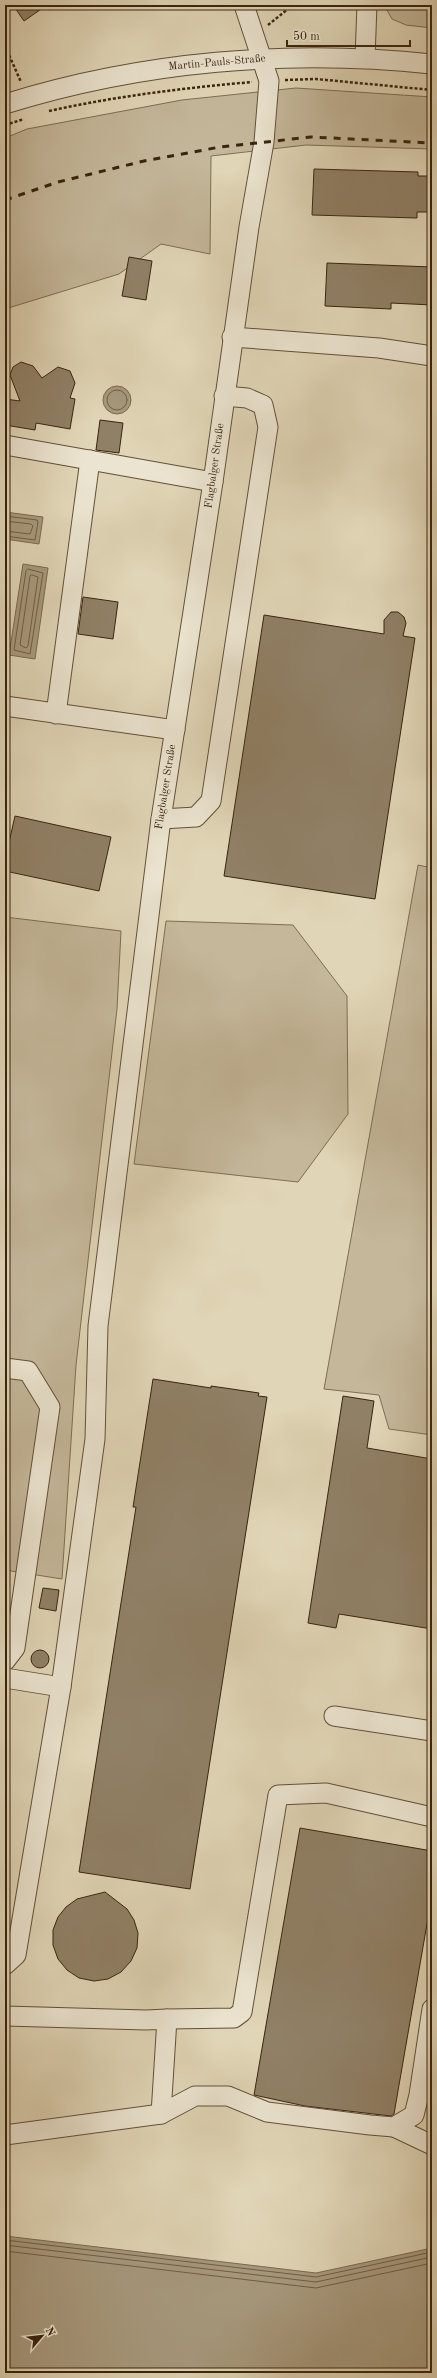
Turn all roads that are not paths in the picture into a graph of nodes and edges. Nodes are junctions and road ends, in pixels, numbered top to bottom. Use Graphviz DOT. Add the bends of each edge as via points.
graph roads {
  1 [pos="244,5"];
  2 [pos="367,5"];
  3 [pos="365,58"];
  4 [pos="262,59"];
  5 [pos="432,64"];
  6 [pos="5,104"];
  7 [pos="232,337"];
  8 [pos="432,356"];
  9 [pos="224,396"];
  10 [pos="5,445"];
  11 [pos="90,460"];
  12 [pos="213,482"];
  13 [pos="5,706"];
  14 [pos="56,714"];
  15 [pos="175,730"];
  16 [pos="160,819"];
  17 [pos="5,1368"];
  18 [pos="5,1661"];
  19 [pos="5,1678"];
  20 [pos="60,1687"];
  21 [pos="334,1716"];
  22 [pos="432,1732"];
  23 [pos="432,1817"];
  24 [pos="5,1965"];
  25 [pos="432,2009"];
  26 [pos="5,2016"];
  27 [pos="167,2019"];
  28 [pos="161,2114"];
  29 [pos="394,2127"];
  30 [pos="5,2135"];
  31 [pos="432,2145"];
  1 -- 4 [label="street, Flagbalger Straße"];
  2 -- 3 [label="street"];
  3 -- 4 [label="street, Martin-Pauls-Straße"];
  3 -- 5 [label="street, Martin-Pauls-Straße"];
  4 -- 6 [label="street, Martin-Pauls-Straße" via="162,68 86,81"];
  4 -- 7 [label="street, Flagbalger Straße" via="269,81 264,142 248,227"];
  7 -- 8 [label="street" via="378,348"];
  7 -- 9 [label="street, Flagbalger Straße"];
  9 -- 12 [label="street, Flagbalger Straße"];
  9 -- 16 [label="street" via="247,398 263,405 268,427 211,801 196,816"];
  10 -- 11 [label="street"];
  11 -- 12 [label="street"];
  11 -- 14 [label="street"];
  12 -- 15 [label="street, Flagbalger Straße"];
  13 -- 14 [label="street"];
  14 -- 15 [label="street"];
  15 -- 16 [label="street, Flagbalger Straße"];
  16 -- 20 [label="street, Flagbalger Straße" via="98,1326 95,1439"];
  17 -- 18 [label="street" via="28,1371 50,1407 15,1648"];
  19 -- 20 [label="street"];
  20 -- 24 [label="street, Flagbalger Straße" via="16,1955"];
  21 -- 22 [label="street"];
  23 -- 27 [label="street" via="326,1793 278,1795 242,2012 234,2018"];
  25 -- 29 [label="street" via="420,2095 414,2115"];
  26 -- 27 [label="street"];
  27 -- 28 [label="street"];
  28 -- 29 [label="street" via="195,2096 228,2096 267,2112"];
  28 -- 30 [label="street"];
  29 -- 31 [label="street"];
}
